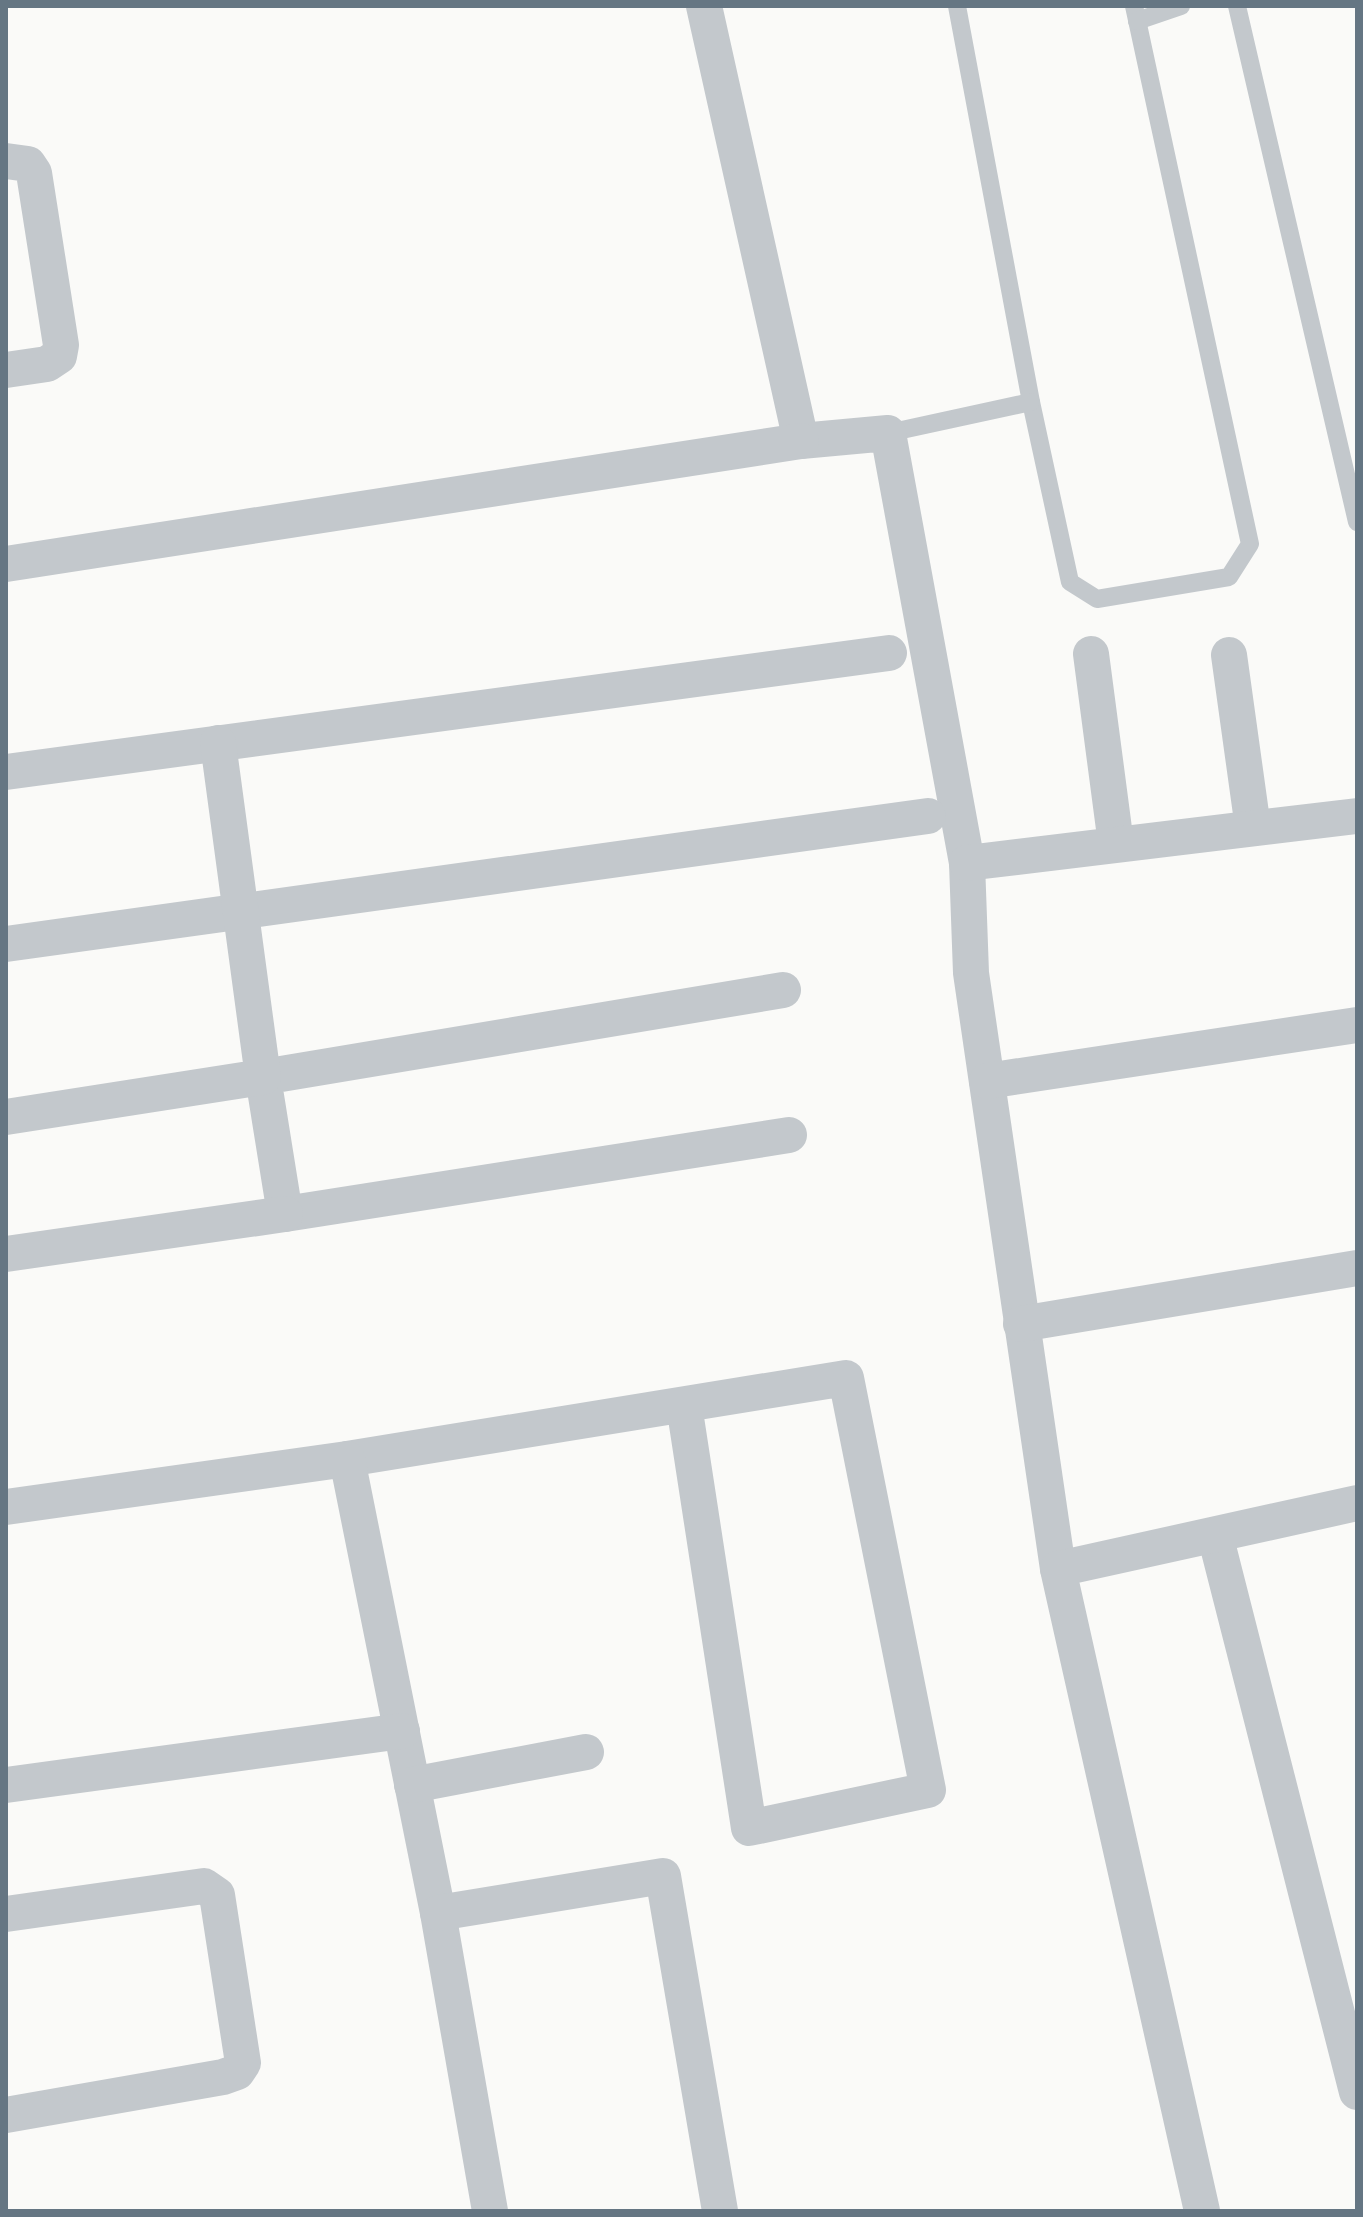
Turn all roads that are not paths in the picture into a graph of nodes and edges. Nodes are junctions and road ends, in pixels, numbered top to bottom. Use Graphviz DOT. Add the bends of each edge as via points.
graph roads {
  1 [pos="704,6"];
  2 [pos="957,6"];
  3 [pos="1181,6"];
  4 [pos="1237,6"];
  5 [pos="1135,13"];
  6 [pos="6,161"];
  7 [pos="6,370"];
  8 [pos="1031,402"];
  9 [pos="888,433"];
  10 [pos="801,441"];
  11 [pos="1357,522"];
  12 [pos="6,564"];
  13 [pos="889,653"];
  14 [pos="1091,654"];
  15 [pos="1229,655"];
  16 [pos="218,743"];
  17 [pos="6,772"];
  18 [pos="928,816"];
  19 [pos="1357,816"];
  20 [pos="1253,828"];
  21 [pos="1116,844"];
  22 [pos="967,863"];
  23 [pos="239,910"];
  24 [pos="6,944"];
  25 [pos="783,990"];
  26 [pos="1357,1025"];
  27 [pos="263,1077"];
  28 [pos="987,1081"];
  29 [pos="6,1117"];
  30 [pos="789,1135"];
  31 [pos="285,1214"];
  32 [pos="6,1254"];
  33 [pos="1357,1268"];
  34 [pos="1021,1324"];
  35 [pos="684,1405"];
  36 [pos="347,1459"];
  37 [pos="1357,1503"];
  38 [pos="6,1507"];
  39 [pos="1215,1535"];
  40 [pos="1058,1569"];
  41 [pos="402,1731"];
  42 [pos="586,1752"];
  43 [pos="6,1785"];
  44 [pos="412,1785"];
  45 [pos="438,1913"];
  46 [pos="6,1914"];
  47 [pos="1357,2092"];
  48 [pos="6,2115"];
  49 [pos="490,2211"];
  50 [pos="720,2211"];
  51 [pos="1202,2211"];
  1 -- 10 [label="street"];
  2 -- 8 [label="lane"];
  3 -- 5 [label="lane"];
  4 -- 11 [label="lane"];
  5 -- 8 [label="lane" via="1250,544 1229,577 1097,599 1070,582"];
  6 -- 7 [label="street" via="28,164 34,173 61,345 59,356 47,364"];
  8 -- 9 [label="lane"];
  9 -- 10 [label="street"];
  9 -- 22 [label="street"];
  10 -- 12 [label="street"];
  13 -- 16 [label="street"];
  14 -- 21 [label="street"];
  15 -- 20 [label="street"];
  16 -- 17 [label="street"];
  16 -- 23 [label="street"];
  18 -- 23 [label="street"];
  19 -- 20 [label="street"];
  20 -- 21 [label="street"];
  21 -- 22 [label="street"];
  22 -- 28 [label="street" via="971,973"];
  23 -- 24 [label="street"];
  23 -- 27 [label="street"];
  25 -- 27 [label="street"];
  26 -- 28 [label="street"];
  27 -- 29 [label="street"];
  27 -- 31 [label="street"];
  28 -- 34 [label="street"];
  30 -- 31 [label="street"];
  31 -- 32 [label="street"];
  33 -- 34 [label="street"];
  34 -- 40 [label="street"];
  35 -- 35 [label="street" via="846,1378 928,1790 749,1828"];
  35 -- 36 [label="street"];
  36 -- 38 [label="street"];
  36 -- 41 [label="street"];
  37 -- 39 [label="street"];
  39 -- 40 [label="street"];
  39 -- 47 [label="street"];
  40 -- 51 [label="street"];
  41 -- 43 [label="street"];
  41 -- 44 [label="street"];
  42 -- 44 [label="street"];
  44 -- 45 [label="street"];
  45 -- 49 [label="street"];
  45 -- 50 [label="street" via="663,1876"];
  46 -- 48 [label="street" via="204,1886 213,1890 243,2063 223,2077"];
}
